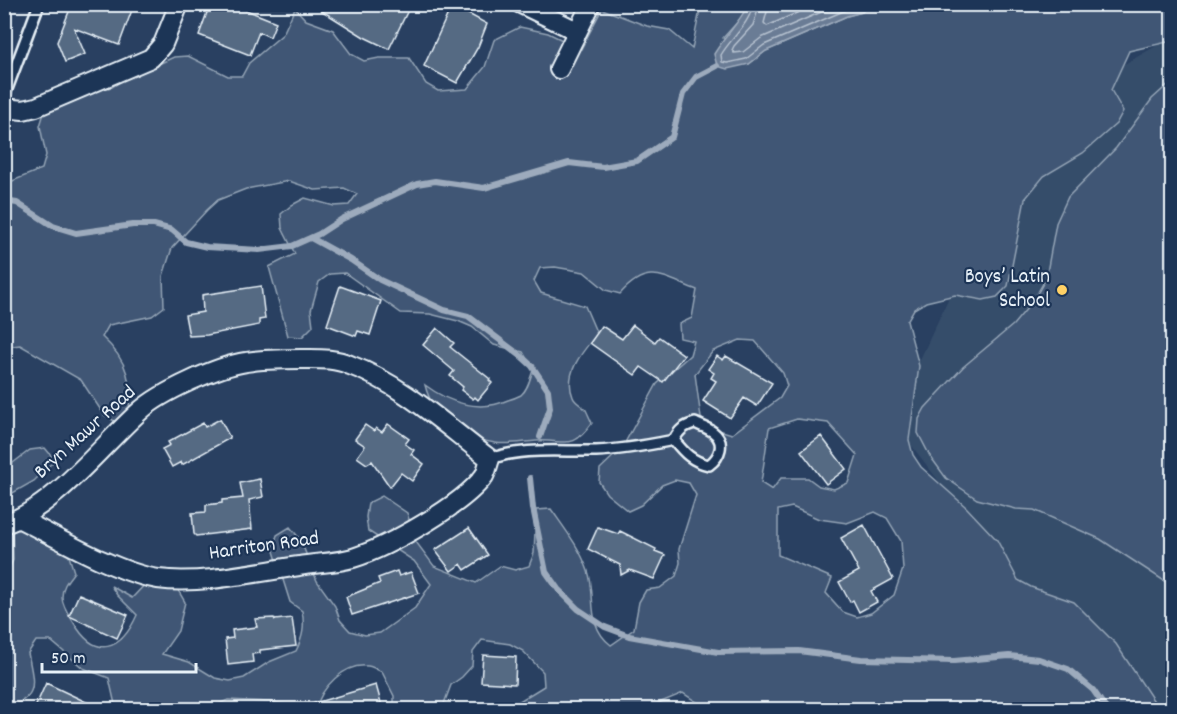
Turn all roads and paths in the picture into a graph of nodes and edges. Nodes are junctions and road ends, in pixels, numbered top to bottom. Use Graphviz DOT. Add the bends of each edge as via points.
graph roads {
  1 [pos="39,4"];
  2 [pos="179,4"];
  3 [pos="521,4"];
  4 [pos="591,4"];
  5 [pos="577,31"];
  6 [pos="559,69"];
  7 [pos="4,97"];
  8 [pos="4,108"];
  9 [pos="675,440"];
  10 [pos="490,459"];
  11 [pos="12,522"];
  1 -- 7 [label="lane"];
  2 -- 8 [label="street" via="163,44 151,58 36,107"];
  3 -- 5 [label="street"];
  4 -- 5 [label="street"];
  5 -- 6 [label="street"];
  9 -- 9 [label="lane" via="683,453 699,463 709,465 721,451 721,442 714,432 695,423 686,425"];
  9 -- 10 [label="lane" via="597,451 503,454"];
  10 -- 11 [label="street, Harriton Road" via="485,475 467,492 399,538 352,558 263,572 158,579 131,572"];
  10 -- 11 [label="street, Bryn Mawr Road" via="406,396 349,364 324,359 246,362 202,376 141,409 84,467"];
}
